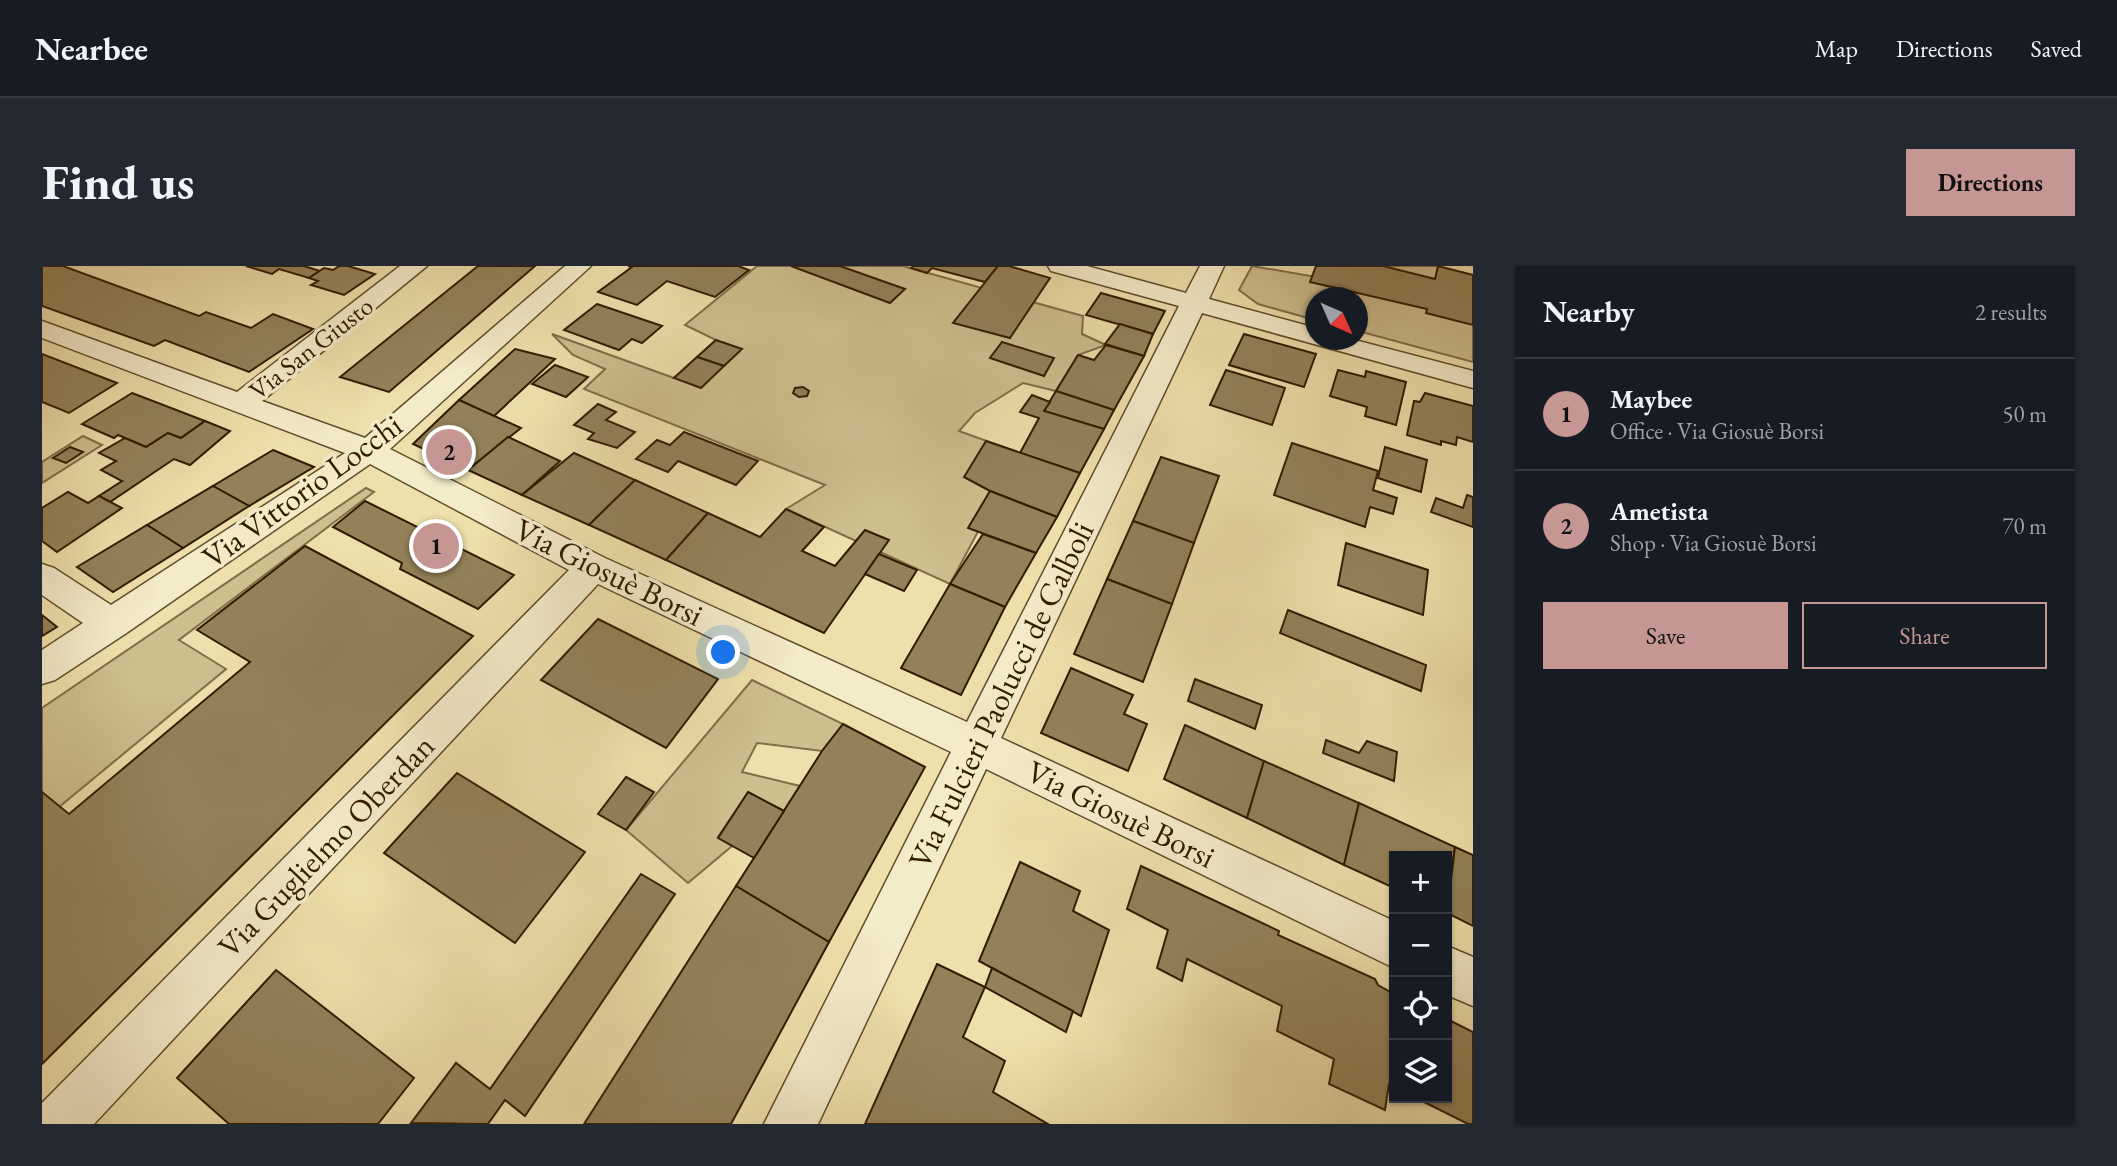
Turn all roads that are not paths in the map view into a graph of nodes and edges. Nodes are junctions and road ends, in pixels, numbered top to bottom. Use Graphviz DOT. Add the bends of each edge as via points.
graph roads {
  1 [pos="415,266"];
  2 [pos="579,266"];
  3 [pos="1059,266"];
  4 [pos="1212,266"];
  5 [pos="1194,303"];
  6 [pos="42,329"];
  7 [pos="1305,333"];
  8 [pos="1364,350"];
  9 [pos="1473,380"];
  10 [pos="241,404"];
  11 [pos="369,451"];
  12 [pos="593,567"];
  13 [pos="42,577"];
  14 [pos="112,624"];
  15 [pos="42,669"];
  16 [pos="976,745"];
  17 [pos="1389,942"];
  18 [pos="1452,972"];
  19 [pos="1473,982"];
  20 [pos="58,1124"];
  21 [pos="790,1124"];
  1 -- 10 [label="street, Via San Giusto"];
  2 -- 11 [label="street, Via Vittorio Locchi"];
  3 -- 5 [label="street"];
  4 -- 5 [label="street, Via Fulcieri Paolucci de Calboli"];
  5 -- 7 [label="street"];
  5 -- 16 [label="street, Via Fulcieri Paolucci de Calboli"];
  6 -- 10 [label="street, Via Giosuè Borsi"];
  8 -- 9 [label="street"];
  10 -- 11 [label="street, Via Giosuè Borsi"];
  11 -- 12 [label="street, Via Giosuè Borsi"];
  11 -- 14 [label="street, Via Vittorio Locchi"];
  12 -- 16 [label="street, Via Giosuè Borsi"];
  12 -- 20 [label="street, Via Guglielmo Oberdan"];
  13 -- 14 [label="street"];
  14 -- 15 [label="street, Via Vittorio Locchi"];
  16 -- 17 [label="street, Via Giosuè Borsi"];
  16 -- 21 [label="street, Via Fulcieri Paolucci de Calboli"];
  18 -- 19 [label="street"];
}
